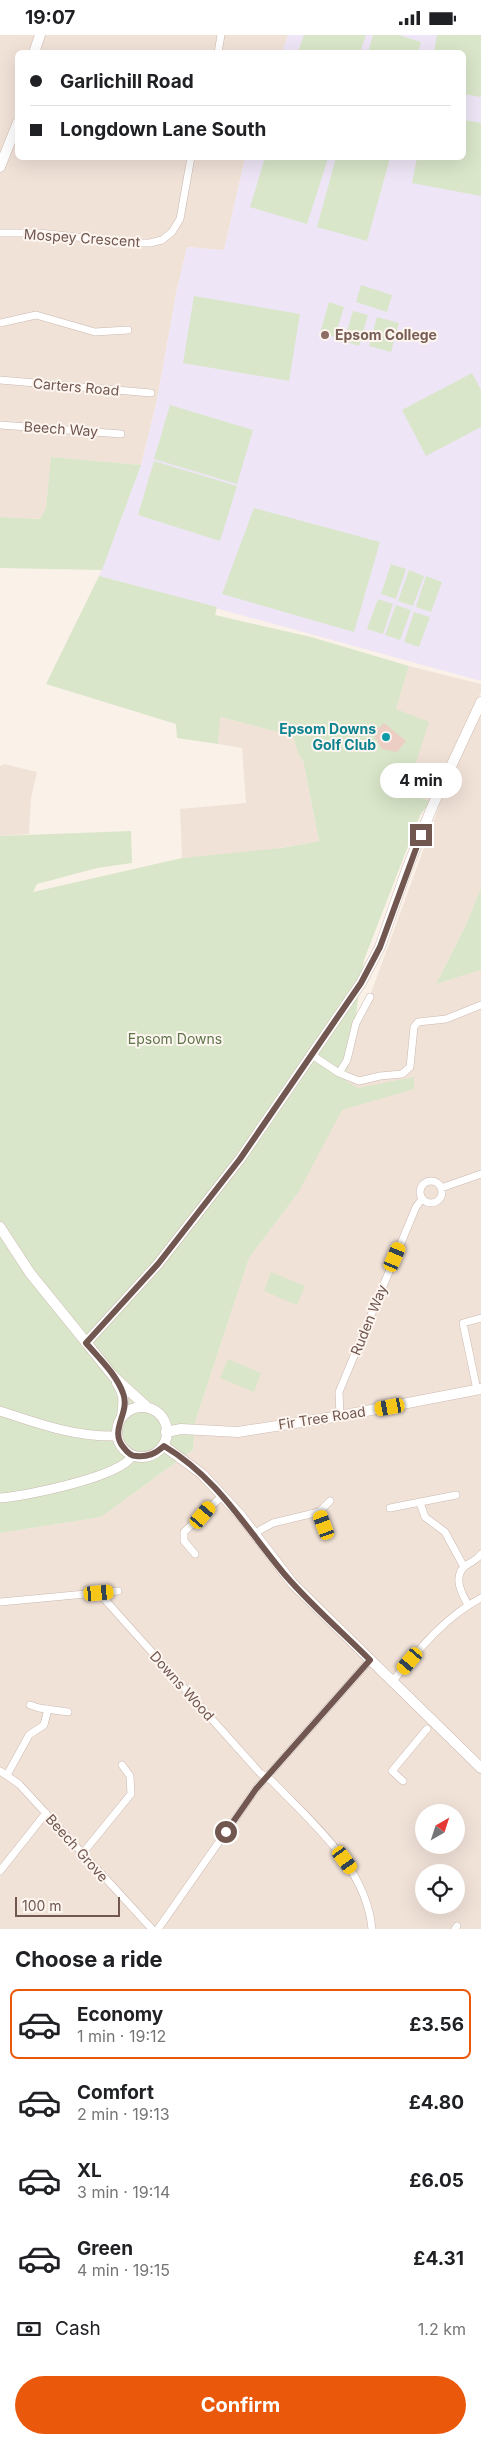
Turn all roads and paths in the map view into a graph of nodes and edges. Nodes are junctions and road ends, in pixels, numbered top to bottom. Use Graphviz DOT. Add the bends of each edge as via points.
graph roads {
  1 [pos="40,35"];
  2 [pos="221,35"];
  3 [pos="35,50"];
  4 [pos="218,50"];
  5 [pos="15,130"];
  6 [pos="190,160"];
  7 [pos="0,167"];
  8 [pos="0,233"];
  9 [pos="0,323"];
  10 [pos="128,330"];
  11 [pos="0,380"];
  12 [pos="152,393"];
  13 [pos="0,425"];
  14 [pos="121,434"];
  15 [pos="481,702"];
  16 [pos="370,997"];
  17 [pos="481,1005"];
  18 [pos="312,1055"];
  19 [pos="338,1073"];
  20 [pos="481,1174"];
  21 [pos="441,1188"];
  22 [pos="422,1199"];
  23 [pos="0,1227"];
  24 [pos="481,1319"];
  25 [pos="86,1343"];
  26 [pos="114,1376"];
  27 [pos="479,1389"];
  28 [pos="147,1407"];
  29 [pos="0,1411"];
  30 [pos="122,1416"];
  31 [pos="162,1416"];
  32 [pos="340,1416"];
  33 [pos="191,1430"];
  34 [pos="166,1432"];
  35 [pos="117,1436"];
  36 [pos="164,1446"];
  37 [pos="132,1456"];
  38 [pos="223,1495"];
  39 [pos="456,1495"];
  40 [pos="0,1498"];
  41 [pos="330,1501"];
  42 [pos="420,1503"];
  43 [pos="390,1508"];
  44 [pos="319,1512"];
  45 [pos="324,1525"];
  46 [pos="254,1533"];
  47 [pos="196,1554"];
  48 [pos="481,1554"];
  49 [pos="464,1567"];
  50 [pos="118,1591"];
  51 [pos="99,1593"];
  52 [pos="481,1598"];
  53 [pos="0,1601"];
  54 [pos="468,1605"];
  55 [pos="370,1660"];
  56 [pos="392,1682"];
  57 [pos="30,1705"];
  58 [pos="48,1709"];
  59 [pos="68,1712"];
  60 [pos="427,1729"];
  61 [pos="122,1765"];
  62 [pos="481,1768"];
  63 [pos="3,1773"];
  64 [pos="266,1777"];
  65 [pos="403,1781"];
  66 [pos="46,1813"];
  67 [pos="82,1854"];
  68 [pos="0,1871"];
  69 [pos="152,1929"];
  70 [pos="158,1929"];
  71 [pos="372,1929"];
  1 -- 3 [label="main road"];
  2 -- 4 [label="street"];
  5 -- 7 [label="main road"];
  6 -- 8 [label="street, Mospey Crescent" via="180,219 162,240 131,243 39,233"];
  9 -- 10 [label="street" via="36,315 96,332"];
  11 -- 12 [label="street, Carters Road"];
  13 -- 14 [label="street, Beech Way"];
  15 -- 18 [label="main road" via="414,850 380,947 361,983"];
  16 -- 19 [label="street" via="356,1023 347,1060"];
  17 -- 19 [label="street" via="446,1019 418,1022 414,1027 410,1067 406,1073 359,1081"];
  18 -- 19 [label="street"];
  18 -- 25 [label="main road" via="240,1159 158,1264"];
  20 -- 21 [label="street, Ruden Way"];
  21 -- 22 [label="street, Ruden Way" via="441,1196 436,1201 429,1203"];
  21 -- 22 [label="street, Ruden Way" via="436,1182 427,1181 421,1187"];
  22 -- 32 [label="street, Ruden Way" via="339,1392"];
  23 -- 25 [label="main road" via="30,1273"];
  24 -- 27 [label="street" via="463,1323"];
  25 -- 26 [label="main road"];
  26 -- 28 [label="main road"];
  26 -- 30 [label="main road" via="125,1400"];
  27 -- 32 [label="main road, Fir Tree Road"];
  28 -- 30 [label="main road" via="136,1408"];
  28 -- 31 [label="main road"];
  29 -- 35 [label="street" via="50,1428"];
  30 -- 35 [label="main road"];
  31 -- 33 [label="main road, Fir Tree Road"];
  31 -- 34 [label="main road"];
  32 -- 33 [label="main road, Fir Tree Road" via="238,1432"];
  33 -- 34 [label="main road, Fir Tree Road"];
  34 -- 36 [label="main road"];
  35 -- 37 [label="main road"];
  36 -- 37 [label="main road" via="144,1457"];
  36 -- 38 [label="main road" via="194,1467"];
  37 -- 40 [label="street" via="117,1468 75,1483 40,1493"];
  38 -- 46 [label="main road"];
  38 -- 47 [label="street" via="184,1532 184,1541"];
  39 -- 42 [label="street"];
  41 -- 44 [label="street"];
  42 -- 43 [label="street"];
  42 -- 49 [label="street" via="425,1517 445,1532"];
  44 -- 45 [label="street"];
  44 -- 46 [label="street" via="273,1523"];
  46 -- 55 [label="main road" via="293,1584"];
  48 -- 49 [label="street"];
  49 -- 54 [label="street" via="458,1584"];
  50 -- 51 [label="street"];
  51 -- 53 [label="street"];
  51 -- 64 [label="street, Downs Wood"];
  52 -- 54 [label="street"];
  54 -- 56 [label="street" via="445,1621"];
  55 -- 56 [label="main road"];
  55 -- 64 [label="street"];
  56 -- 62 [label="main road"];
  57 -- 58 [label="street"];
  58 -- 59 [label="street"];
  58 -- 63 [label="street" via="44,1725 30,1735"];
  60 -- 65 [label="street" via="392,1771"];
  61 -- 67 [label="street" via="130,1776 130,1794"];
  63 -- 66 [label="street, Beech Grove" via="19,1784"];
  64 -- 70 [label="street"];
  64 -- 71 [label="street, Downs Wood" via="352,1869 367,1902"];
  66 -- 67 [label="street, Beech Grove"];
  66 -- 68 [label="street"];
  67 -- 69 [label="street, Beech Grove"];
}
